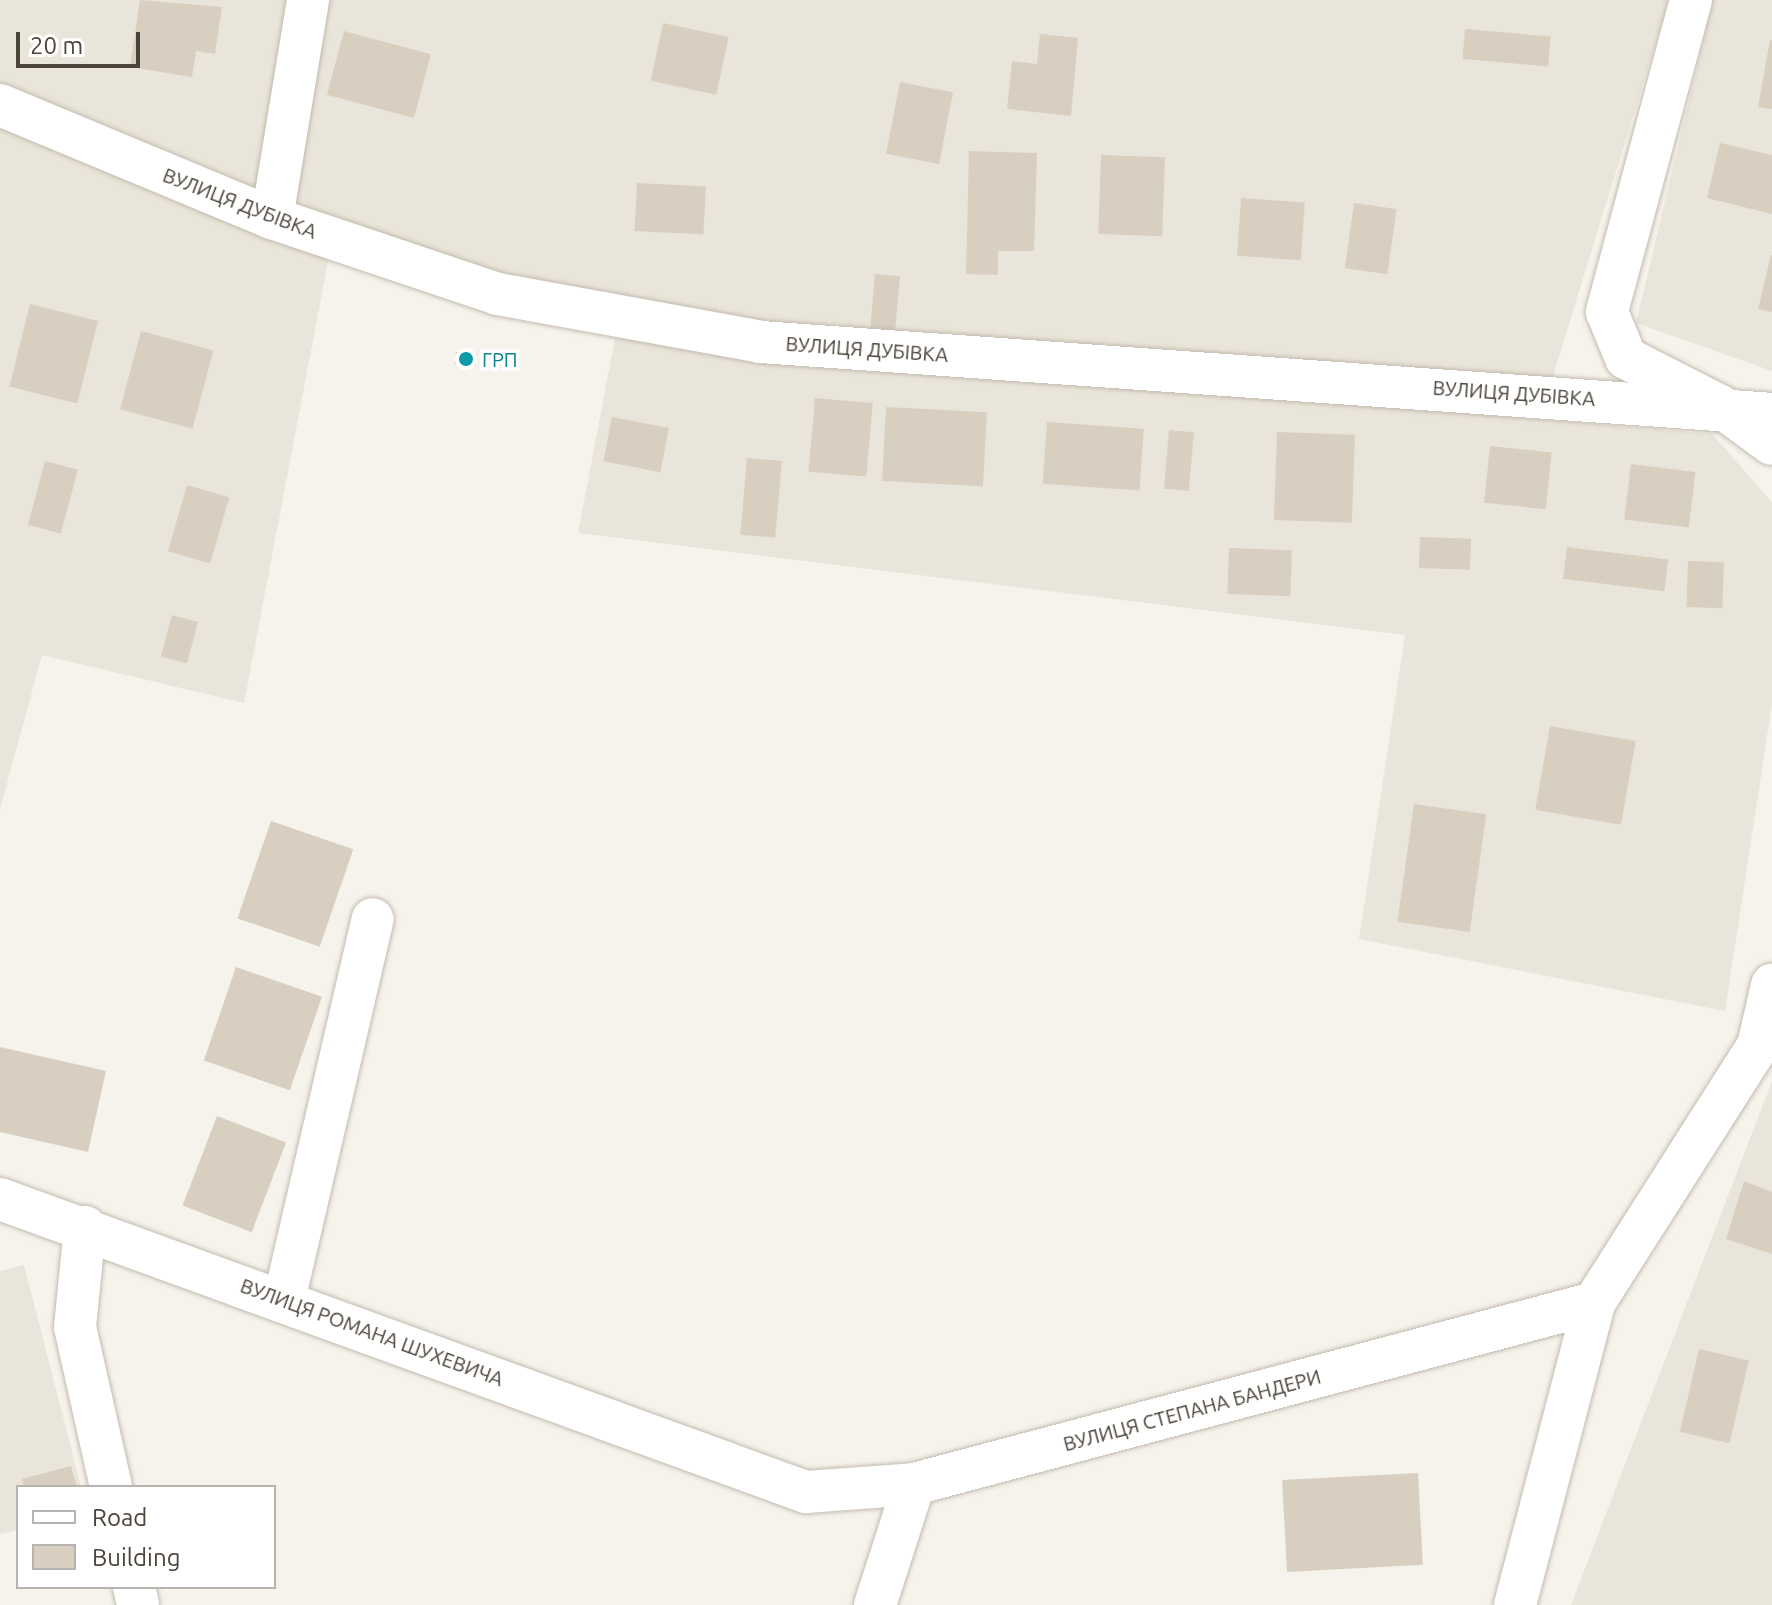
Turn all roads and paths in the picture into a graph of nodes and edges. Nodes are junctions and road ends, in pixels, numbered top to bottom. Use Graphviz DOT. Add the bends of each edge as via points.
graph roads {
  1 [pos="308,0"];
  2 [pos="1691,0"];
  3 [pos="0,105"];
  4 [pos="272,218"];
  5 [pos="1720,406"];
  6 [pos="1772,414"];
  7 [pos="1772,444"];
  8 [pos="373,919"];
  9 [pos="1772,985"];
  10 [pos="0,1199"];
  11 [pos="85,1227"];
  12 [pos="284,1300"];
  13 [pos="1594,1303"];
  14 [pos="914,1484"];
  15 [pos="111,1485"];
  16 [pos="875,1605"];
  17 [pos="1515,1605"];
  1 -- 4 [label="street"];
  2 -- 5 [label="street" via="1607,312 1626,358"];
  3 -- 4 [label="street, ВУЛИЦЯ ДУБІВКА"];
  4 -- 5 [label="street, ВУЛИЦЯ ДУБІВКА" via="498,294 761,342"];
  5 -- 6 [label="street, ВУЛИЦЯ ДУБІВКА"];
  5 -- 7 [label="street"];
  8 -- 12 [label="street"];
  9 -- 13 [label="street" via="1758,1046"];
  10 -- 11 [label="street, ВУЛИЦЯ РОМАНА ШУХЕВИЧА"];
  11 -- 12 [label="street, ВУЛИЦЯ РОМАНА ШУХЕВИЧА"];
  11 -- 15 [label="street" via="75,1327"];
  12 -- 14 [label="street, ВУЛИЦЯ РОМАНА ШУХЕВИЧА" via="806,1492"];
  13 -- 14 [label="street, ВУЛИЦЯ СТЕПАНА БАНДЕРИ"];
  13 -- 17 [label="street"];
  14 -- 16 [label="street"];
}
